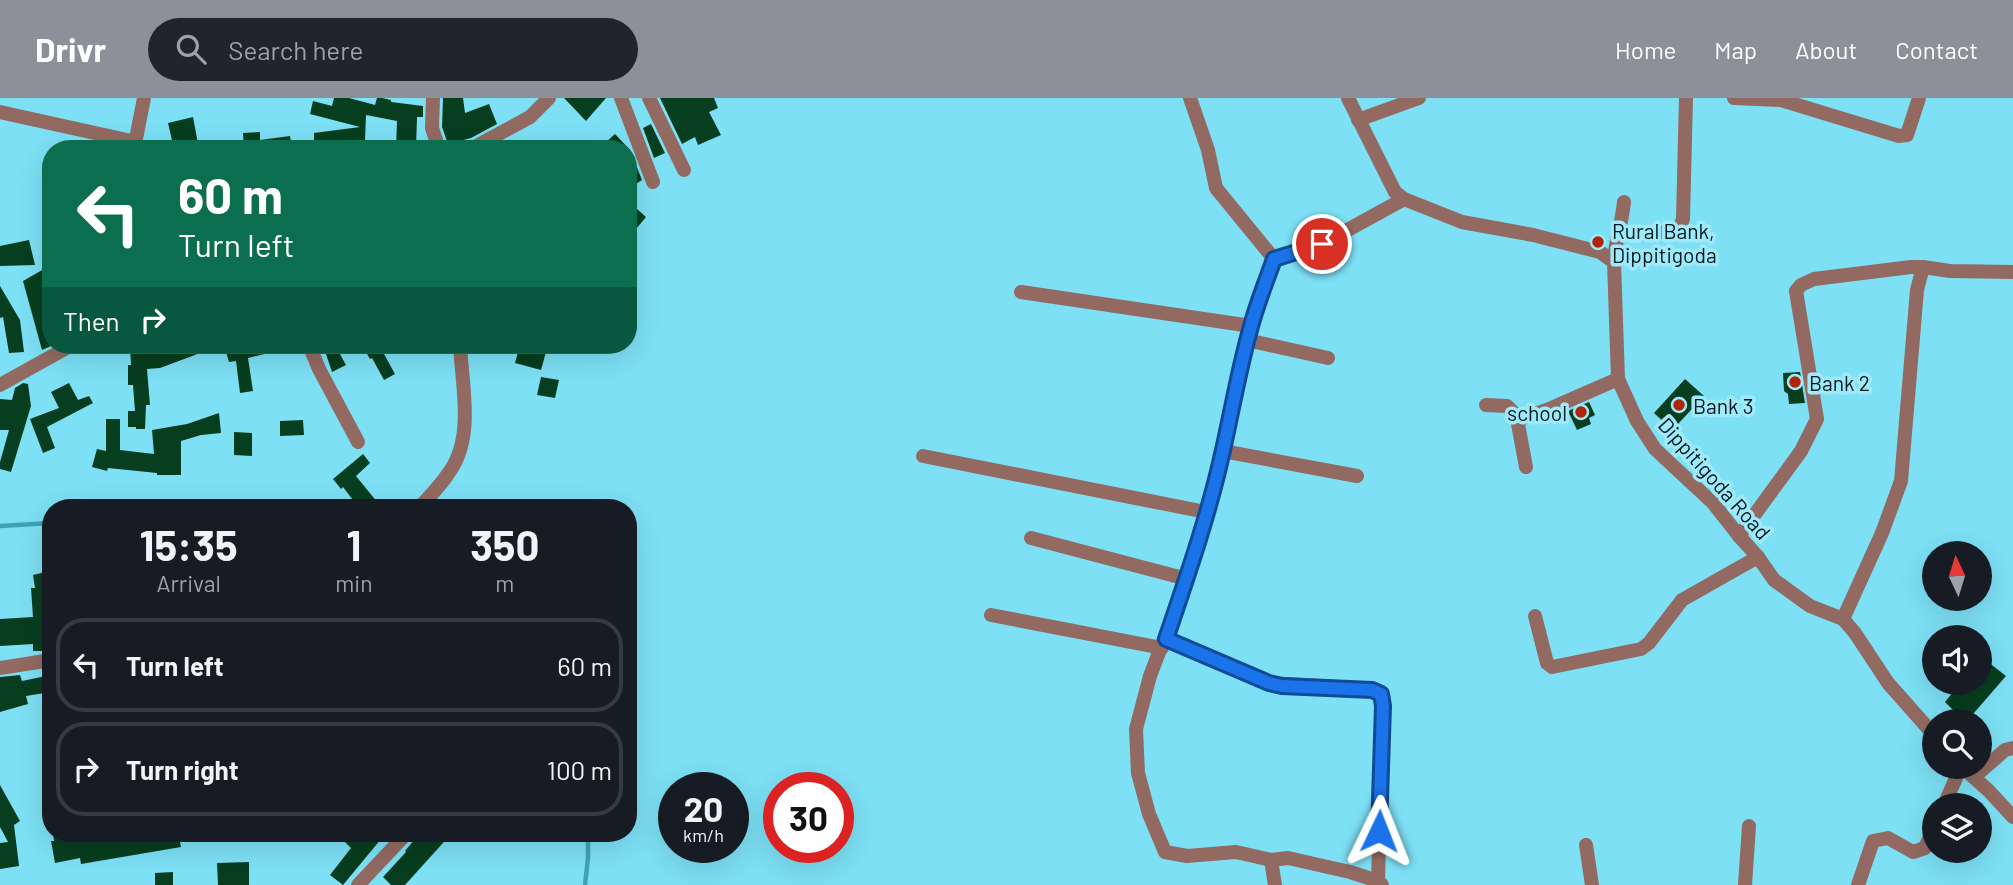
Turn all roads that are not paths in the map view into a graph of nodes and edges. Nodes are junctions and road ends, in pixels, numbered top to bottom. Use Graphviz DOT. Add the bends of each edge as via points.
graph roads {
  1 [pos="144,98"];
  2 [pos="433,98"];
  3 [pos="549,98"];
  4 [pos="621,98"];
  5 [pos="649,98"];
  6 [pos="1190,98"];
  7 [pos="1348,98"];
  8 [pos="1419,98"];
  9 [pos="1686,98"];
  10 [pos="1734,98"];
  11 [pos="1919,98"];
  12 [pos="0,112"];
  13 [pos="1358,120"];
  14 [pos="115,140"];
  15 [pos="136,140"];
  16 [pos="436,140"];
  17 [pos="488,140"];
  18 [pos="684,170"];
  19 [pos="653,182"];
  20 [pos="1404,199"];
  21 [pos="1624,202"];
  22 [pos="1618,235"];
  23 [pos="1274,259"];
  24 [pos="1614,262"];
  25 [pos="1923,267"];
  26 [pos="2013,272"];
  27 [pos="1021,292"];
  28 [pos="1249,333"];
  29 [pos="56,354"];
  30 [pos="313,354"];
  31 [pos="461,354"];
  32 [pos="1328,358"];
  33 [pos="1618,379"];
  34 [pos="0,385"];
  35 [pos="1486,405"];
  36 [pos="1520,419"];
  37 [pos="358,442"];
  38 [pos="1223,451"];
  39 [pos="923,456"];
  40 [pos="1526,467"];
  41 [pos="1357,476"];
  42 [pos="427,499"];
  43 [pos="1206,512"];
  44 [pos="1739,537"];
  45 [pos="1031,538"];
  46 [pos="1758,557"];
  47 [pos="1187,579"];
  48 [pos="991,615"];
  49 [pos="1535,616"];
  50 [pos="1843,619"];
  51 [pos="1164,643"];
  52 [pos="42,661"];
  53 [pos="0,667"];
  54 [pos="1922,721"];
  55 [pos="2013,748"];
  56 [pos="1992,761"];
  57 [pos="1976,779"];
  58 [pos="2013,817"];
  59 [pos="1749,826"];
  60 [pos="399,842"];
  61 [pos="1587,845"];
  62 [pos="1922,849"];
  63 [pos="1271,860"];
  64 [pos="1380,883"];
  65 [pos="358,885"];
  66 [pos="1275,885"];
  67 [pos="1591,885"];
  68 [pos="1745,885"];
  69 [pos="1858,885"];
  1 -- 15 [label="street"];
  2 -- 16 [label="street"];
  3 -- 17 [label="street" via="530,117"];
  4 -- 19 [label="street"];
  5 -- 18 [label="street"];
  6 -- 23 [label="street" via="1216,188"];
  7 -- 13 [label="street"];
  8 -- 13 [label="street"];
  9 -- 22 [label="street" via="1679,229"];
  10 -- 11 [label="street" via="1781,100 1899,136 1907,135"];
  12 -- 14 [label="street"];
  13 -- 20 [label="street" via="1395,192"];
  20 -- 23 [label="street" via="1322,244"];
  20 -- 24 [label="street" via="1462,222 1600,252"];
  21 -- 22 [label="street, Dippitigoda Road"];
  22 -- 24 [label="street, Dippitigoda Road"];
  23 -- 28 [label="street"];
  24 -- 33 [label="street, Dippitigoda Road"];
  25 -- 26 [label="street"];
  25 -- 44 [label="street" via="1814,279 1796,291 1817,418 1801,451"];
  25 -- 50 [label="street" via="1901,481"];
  27 -- 28 [label="street"];
  28 -- 32 [label="street"];
  28 -- 38 [label="street"];
  29 -- 34 [label="street"];
  30 -- 37 [label="street"];
  31 -- 42 [label="street" via="466,426 450,473"];
  33 -- 36 [label="street"];
  33 -- 44 [label="street, Dippitigoda Road" via="1637,422 1656,449 1713,503"];
  35 -- 36 [label="street" via="1507,406"];
  36 -- 40 [label="street"];
  38 -- 41 [label="street"];
  38 -- 43 [label="street"];
  39 -- 43 [label="street"];
  43 -- 47 [label="street"];
  44 -- 46 [label="street, Dippitigoda Road"];
  45 -- 47 [label="street"];
  46 -- 49 [label="street" via="1682,600 1640,649 1552,667"];
  46 -- 50 [label="street, Dippitigoda Road" via="1784,588"];
  47 -- 51 [label="street"];
  48 -- 51 [label="street"];
  50 -- 54 [label="street"];
  51 -- 63 [label="street" via="1136,729 1138,773 1165,852 1187,856 1236,852"];
  51 -- 64 [label="street" via="1269,683 1381,694"];
  52 -- 53 [label="street"];
  55 -- 56 [label="street"];
  57 -- 58 [label="street"];
  59 -- 68 [label="street"];
  60 -- 65 [label="street"];
  61 -- 67 [label="street"];
  62 -- 69 [label="street" via="1913,852 1888,838 1873,841"];
  63 -- 64 [label="street" via="1288,858"];
  63 -- 66 [label="street"];
}
